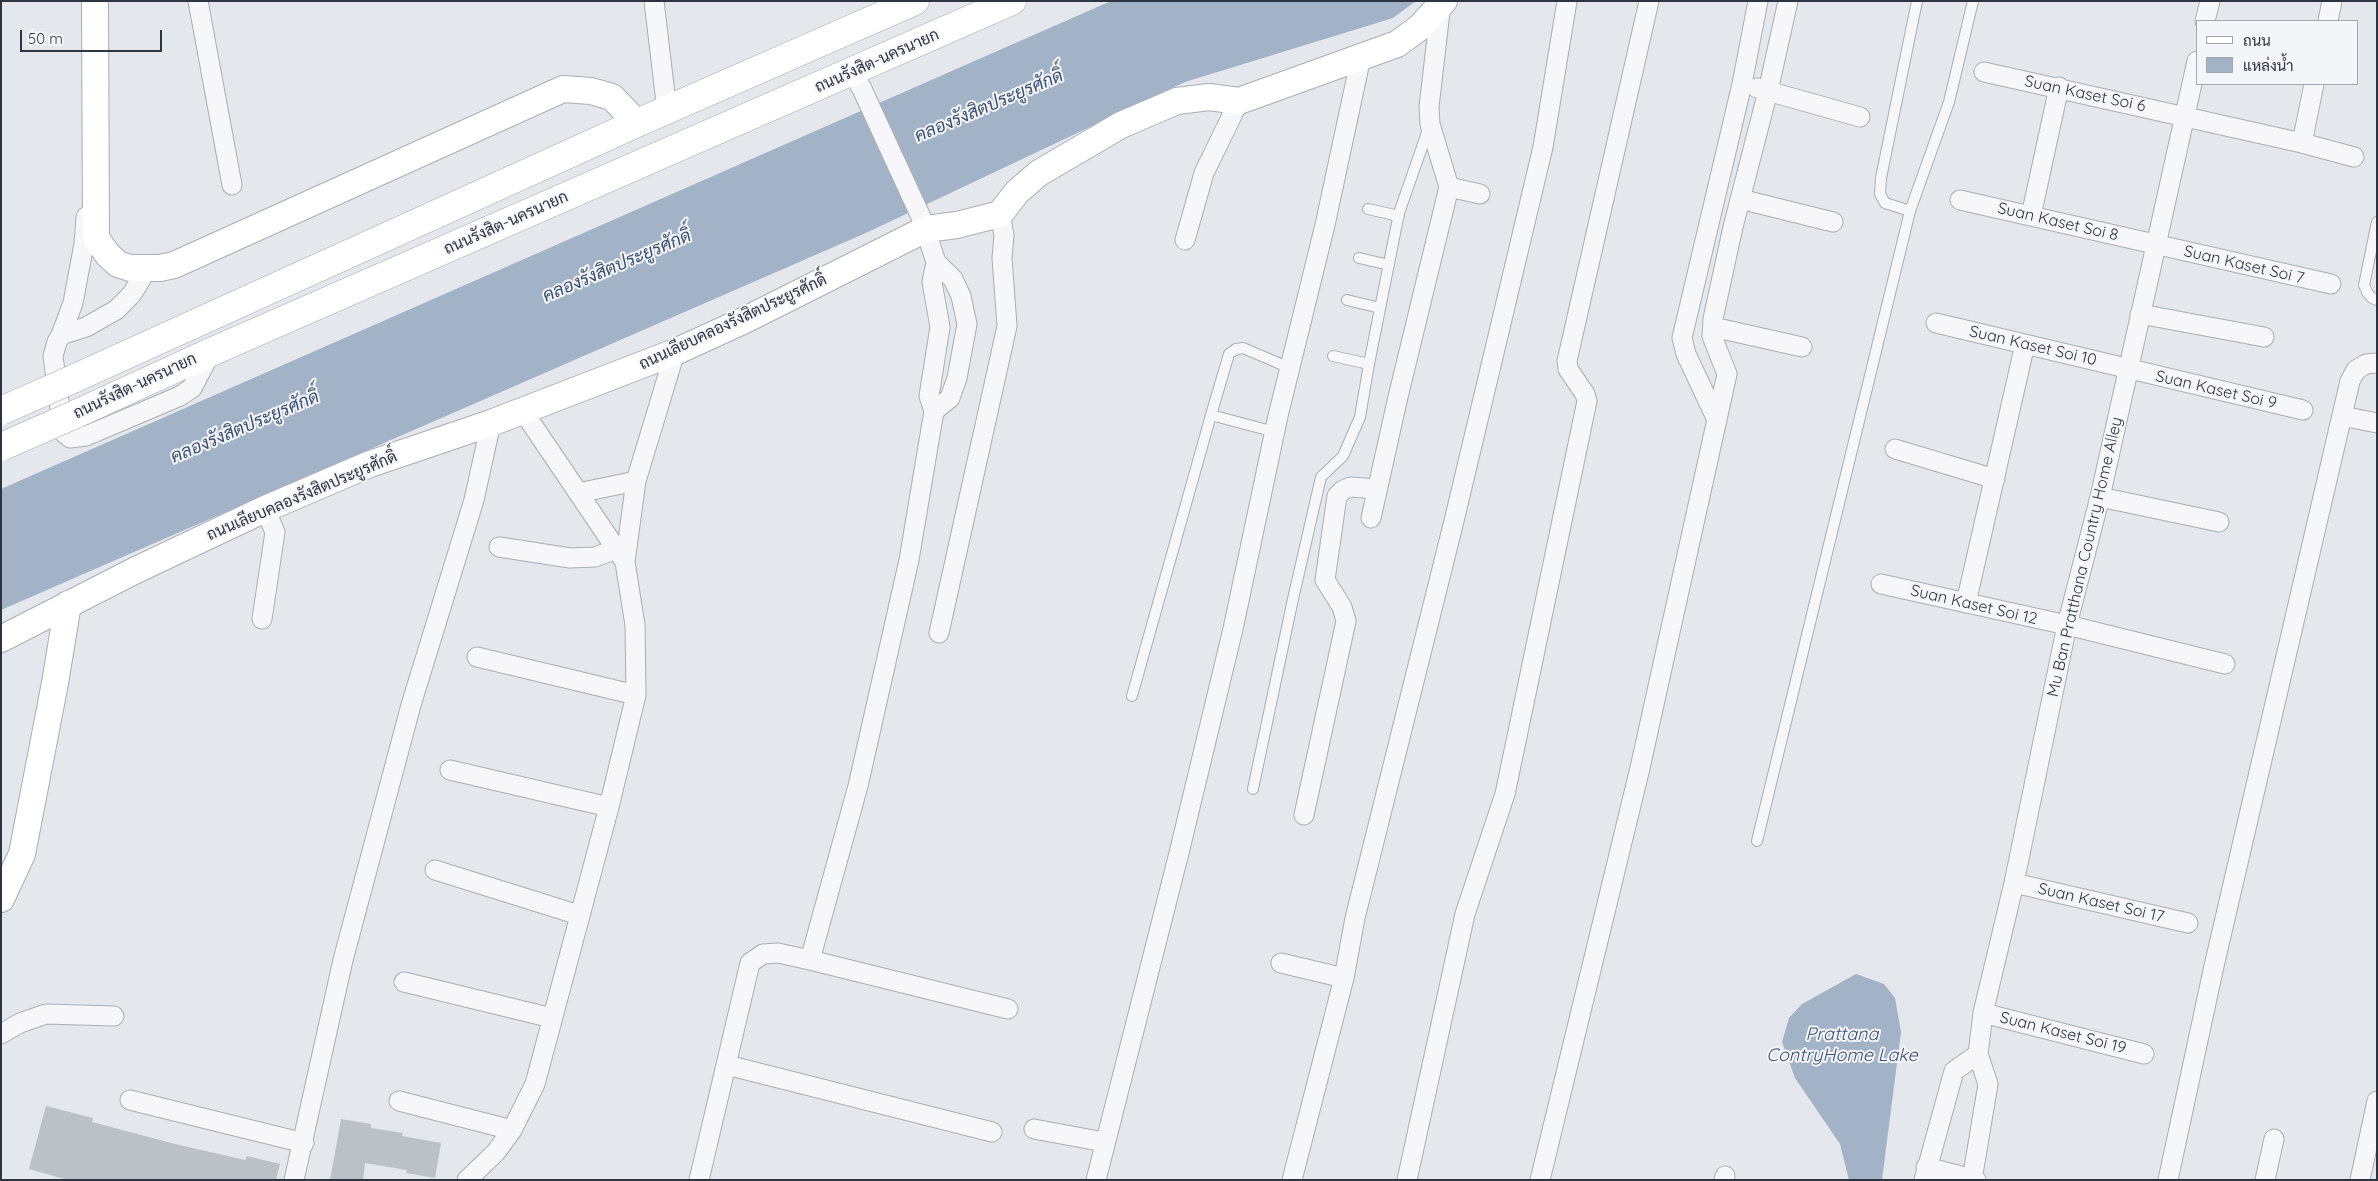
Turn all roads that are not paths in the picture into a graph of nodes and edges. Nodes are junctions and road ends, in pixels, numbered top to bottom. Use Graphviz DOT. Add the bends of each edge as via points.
graph roads {
  1 [pos="95,1"];
  2 [pos="198,1"];
  3 [pos="654,1"];
  4 [pos="915,1"];
  5 [pos="1012,1"];
  6 [pos="1567,1"];
  7 [pos="1649,1"];
  8 [pos="1758,1"];
  9 [pos="1788,1"];
  10 [pos="1917,1"];
  11 [pos="1973,1"];
  12 [pos="2210,1"];
  13 [pos="2332,1"];
  14 [pos="1443,2"];
  15 [pos="2205,20"];
  16 [pos="2328,20"];
  17 [pos="1361,57"];
  18 [pos="2196,66"];
  19 [pos="1984,72"];
  20 [pos="857,81"];
  21 [pos="1742,84"];
  22 [pos="2314,85"];
  23 [pos="2059,88"];
  24 [pos="1768,91"];
  25 [pos="1239,101"];
  26 [pos="667,110"];
  27 [pos="2185,116"];
  28 [pos="1860,117"];
  29 [pos="637,123"];
  30 [pos="1430,124"];
  31 [pos="2302,143"];
  32 [pos="2354,158"];
  33 [pos="232,185"];
  34 [pos="1449,187"];
  35 [pos="96,189"];
  36 [pos="1480,194"];
  37 [pos="1740,199"];
  38 [pos="1960,200"];
  39 [pos="1368,209"];
  40 [pos="1910,211"];
  41 [pos="1000,214"];
  42 [pos="1399,216"];
  43 [pos="2031,216"];
  44 [pos="1833,222"];
  45 [pos="2377,222"];
  46 [pos="923,223"];
  47 [pos="1186,240"];
  48 [pos="2156,245"];
  49 [pos="1359,258"];
  50 [pos="936,262"];
  51 [pos="1389,265"];
  52 [pos="148,269"];
  53 [pos="2332,284"];
  54 [pos="1347,300"];
  55 [pos="2377,300"];
  56 [pos="1380,308"];
  57 [pos="2140,314"];
  58 [pos="1936,323"];
  59 [pos="1713,328"];
  60 [pos="61,335"];
  61 [pos="2264,337"];
  62 [pos="2025,344"];
  63 [pos="1802,347"];
  64 [pos="211,352"];
  65 [pos="675,352"];
  66 [pos="1333,356"];
  67 [pos="2377,363"];
  68 [pos="1369,364"];
  69 [pos="1290,368"];
  70 [pos="2129,369"];
  71 [pos="2303,410"];
  72 [pos="1,411"];
  73 [pos="522,411"];
  74 [pos="934,411"];
  75 [pos="1211,416"];
  76 [pos="2342,416"];
  77 [pos="1717,420"];
  78 [pos="491,423"];
  79 [pos="2377,423"];
  80 [pos="1275,432"];
  81 [pos="1,447"];
  82 [pos="1895,449"];
  83 [pos="1995,479"];
  84 [pos="636,481"];
  85 [pos="1376,489"];
  86 [pos="578,493"];
  87 [pos="2100,497"];
  88 [pos="265,509"];
  89 [pos="1371,518"];
  90 [pos="2219,522"];
  91 [pos="498,547"];
  92 [pos="621,556"];
  93 [pos="1881,584"];
  94 [pos="1966,603"];
  95 [pos="68,604"];
  96 [pos="262,620"];
  97 [pos="2067,626"];
  98 [pos="939,633"];
  99 [pos="1,639"];
  100 [pos="477,657"];
  101 [pos="2225,664"];
  102 [pos="636,696"];
  103 [pos="1132,696"];
  104 [pos="450,770"];
  105 [pos="1253,790"];
  106 [pos="609,807"];
  107 [pos="1304,815"];
  108 [pos="1757,841"];
  109 [pos="435,870"];
  110 [pos="2014,883"];
  111 [pos="1,899"];
  112 [pos="579,915"];
  113 [pos="2188,922"];
  114 [pos="810,960"];
  115 [pos="1281,963"];
  116 [pos="1344,978"];
  117 [pos="404,982"];
  118 [pos="1008,1009"];
  119 [pos="1983,1013"];
  120 [pos="114,1016"];
  121 [pos="552,1018"];
  122 [pos="1,1034"];
  123 [pos="1978,1054"];
  124 [pos="2144,1054"];
  125 [pos="727,1065"];
  126 [pos="130,1100"];
  127 [pos="399,1101"];
  128 [pos="2377,1101"];
  129 [pos="1034,1129"];
  130 [pos="512,1130"];
  131 [pos="992,1132"];
  132 [pos="2274,1140"];
  133 [pos="1104,1142"];
  134 [pos="304,1143"];
  135 [pos="1925,1173"];
  136 [pos="1974,1179"];
  137 [pos="294,1180"];
  138 [pos="467,1180"];
  139 [pos="698,1180"];
  140 [pos="1096,1180"];
  141 [pos="1292,1180"];
  142 [pos="1407,1180"];
  143 [pos="1540,1180"];
  144 [pos="2168,1180"];
  145 [pos="2265,1180"];
  146 [pos="2360,1180"];
  1 -- 35 [label="street"];
  2 -- 33 [label="street"];
  3 -- 26 [label="street"];
  4 -- 26 [label="main road, ถนนรังสิต-นครนายก"];
  5 -- 20 [label="main road, ถนนรังสิต-นครนายก"];
  6 -- 116 [label="street" via="1543,147 1355,918"];
  7 -- 142 [label="street" via="1567,361 1568,369 1587,401 1505,794 1465,914"];
  8 -- 21 [label="street"];
  9 -- 24 [label="street"];
  10 -- 40 [label="lane" via="1880,194 1885,203"];
  11 -- 40 [label="lane" via="1949,102"];
  12 -- 15 [label="street"];
  13 -- 16 [label="street"];
  14 -- 17 [label="street" via="1397,44"];
  14 -- 30 [label="street" via="1429,107"];
  17 -- 25 [label="street"];
  17 -- 69 [label="street"];
  18 -- 27 [label="street, Mu Ban Pratthana Country Home Alley"];
  19 -- 23 [label="street, Suan Kaset Soi 6"];
  20 -- 46 [label="street"];
  20 -- 64 [label="main road, ถนนรังสิต-นครนายก"];
  21 -- 24 [label="street"];
  21 -- 77 [label="street" via="1682,338 1686,354"];
  22 -- 31 [label="street"];
  23 -- 27 [label="street, Suan Kaset Soi 6"];
  23 -- 43 [label="street"];
  24 -- 28 [label="street"];
  24 -- 37 [label="street"];
  25 -- 41 [label="street" via="1209,97 1177,101 1121,125 1039,173 1017,192"];
  25 -- 47 [label="street" via="1204,173"];
  26 -- 29 [label="main road, ถนนรังสิต-นครนายก"];
  27 -- 31 [label="street, Suan Kaset Soi 6"];
  27 -- 48 [label="street, Mu Ban Pratthana Country Home Alley"];
  29 -- 52 [label="street" via="612,97 591,91 563,89 174,265"];
  29 -- 72 [label="main road, ถนนรังสิต-นครนายก, bridge"];
  30 -- 34 [label="street"];
  30 -- 42 [label="lane"];
  31 -- 32 [label="street, Suan Kaset Soi 6"];
  34 -- 36 [label="street"];
  34 -- 85 [label="street"];
  35 -- 52 [label="street" via="96,238 118,264"];
  35 -- 60 [label="street" via="86,215 73,304"];
  37 -- 44 [label="street"];
  37 -- 59 [label="street"];
  38 -- 43 [label="street, Suan Kaset Soi 8"];
  39 -- 42 [label="lane"];
  40 -- 108 [label="lane"];
  41 -- 46 [label="street, ถนนเลียบคลองรังสิตประยูรศักดิ์" via="957,225"];
  41 -- 98 [label="street" via="1004,235 1002,258 1007,326"];
  42 -- 51 [label="lane"];
  43 -- 48 [label="street, Suan Kaset Soi 8"];
  45 -- 55 [label="lane" via="2364,285"];
  46 -- 50 [label="street"];
  46 -- 65 [label="street, ถนนเลียบคลองรังสิตประยูรศักดิ์" via="745,320"];
  48 -- 53 [label="street, Suan Kaset Soi 7"];
  48 -- 57 [label="street, Mu Ban Pratthana Country Home Alley"];
  49 -- 51 [label="lane"];
  50 -- 74 [label="street" via="932,282 940,327 929,396"];
  50 -- 74 [label="street" via="953,279 968,324 950,398"];
  51 -- 56 [label="lane"];
  52 -- 60 [label="street" via="132,294 116,310 86,327"];
  54 -- 56 [label="lane"];
  56 -- 68 [label="lane"];
  57 -- 61 [label="street"];
  57 -- 70 [label="street, Mu Ban Pratthana Country Home Alley"];
  58 -- 62 [label="street, Suan Kaset Soi 10"];
  59 -- 63 [label="street"];
  59 -- 77 [label="street" via="1712,336 1727,374"];
  60 -- 64 [label="street" via="53,356 63,432 70,438 86,436 180,396 192,388"];
  62 -- 70 [label="street, Suan Kaset Soi 10"];
  62 -- 83 [label="street"];
  64 -- 81 [label="main road, ถนนรังสิต-นครนายก, bridge"];
  65 -- 73 [label="street, ถนนเลียบคลองรังสิตประยูรศักดิ์"];
  65 -- 84 [label="street"];
  66 -- 68 [label="lane"];
  67 -- 76 [label="street" via="2366,364 2356,370 2350,381"];
  68 -- 105 [label="lane" via="1360,417 1350,441 1343,456 1321,477"];
  69 -- 75 [label="lane" via="1243,348 1236,349 1230,354"];
  69 -- 80 [label="street"];
  70 -- 71 [label="street, Suan Kaset Soi 9"];
  70 -- 87 [label="street, Mu Ban Pratthana Country Home Alley"];
  73 -- 78 [label="street, ถนนเลียบคลองรังสิตประยูรศักดิ์"];
  73 -- 86 [label="street"];
  74 -- 114 [label="street" via="909,560 858,786"];
  75 -- 80 [label="lane"];
  75 -- 103 [label="lane"];
  76 -- 79 [label="street"];
  76 -- 144 [label="street" via="2214,966"];
  77 -- 143 [label="street" via="1640,768"];
  78 -- 88 [label="street, ถนนเลียบคลองรังสิตประยูรศักดิ์" via="370,464"];
  78 -- 134 [label="street" via="474,500 411,705 343,960"];
  80 -- 133 [label="street" via="1233,629 1182,843"];
  82 -- 83 [label="street"];
  83 -- 94 [label="street"];
  84 -- 86 [label="street"];
  84 -- 92 [label="street"];
  85 -- 89 [label="street"];
  85 -- 107 [label="street" via="1351,487 1337,496 1325,580 1346,621"];
  86 -- 92 [label="street"];
  87 -- 90 [label="street"];
  87 -- 97 [label="street, Mu Ban Pratthana Country Home Alley"];
  88 -- 95 [label="street, ถนนเลียบคลองรังสิตประยูรศักดิ์"];
  88 -- 96 [label="street" via="275,532"];
  91 -- 92 [label="street" via="570,558"];
  92 -- 102 [label="street" via="635,625"];
  93 -- 94 [label="street, Suan Kaset Soi 12"];
  94 -- 97 [label="street, Suan Kaset Soi 12"];
  95 -- 99 [label="street, ถนนเลียบคลองรังสิตประยูรศักดิ์"];
  95 -- 111 [label="street" via="22,854"];
  97 -- 101 [label="street, Suan Kaset Soi 12"];
  97 -- 110 [label="street, Mu Ban Pratthana Country Home Alley"];
  100 -- 102 [label="street"];
  102 -- 106 [label="street"];
  104 -- 106 [label="street"];
  106 -- 112 [label="street"];
  109 -- 112 [label="street"];
  110 -- 113 [label="street, Suan Kaset Soi 17"];
  110 -- 119 [label="street, Mu Ban Pratthana Country Home Alley"];
  112 -- 121 [label="street"];
  114 -- 118 [label="street"];
  114 -- 125 [label="street" via="778,953 763,954 750,963"];
  115 -- 116 [label="street"];
  116 -- 141 [label="street"];
  117 -- 121 [label="street"];
  119 -- 123 [label="street, Mu Ban Pratthana Country Home Alley"];
  119 -- 124 [label="street, Suan Kaset Soi 19"];
  120 -- 122 [label="street" via="46,1014"];
  121 -- 130 [label="street" via="536,1084"];
  123 -- 135 [label="street" via="1954,1071"];
  123 -- 136 [label="street, Mu Ban Pratthana Country Home Alley" via="1988,1084"];
  125 -- 131 [label="street"];
  125 -- 139 [label="street"];
  126 -- 134 [label="street"];
  127 -- 130 [label="street"];
  128 -- 146 [label="street"];
  129 -- 133 [label="street"];
  130 -- 138 [label="street" via="496,1152"];
  132 -- 145 [label="street"];
  133 -- 140 [label="street"];
  134 -- 137 [label="street"];
  135 -- 136 [label="street"];
}
